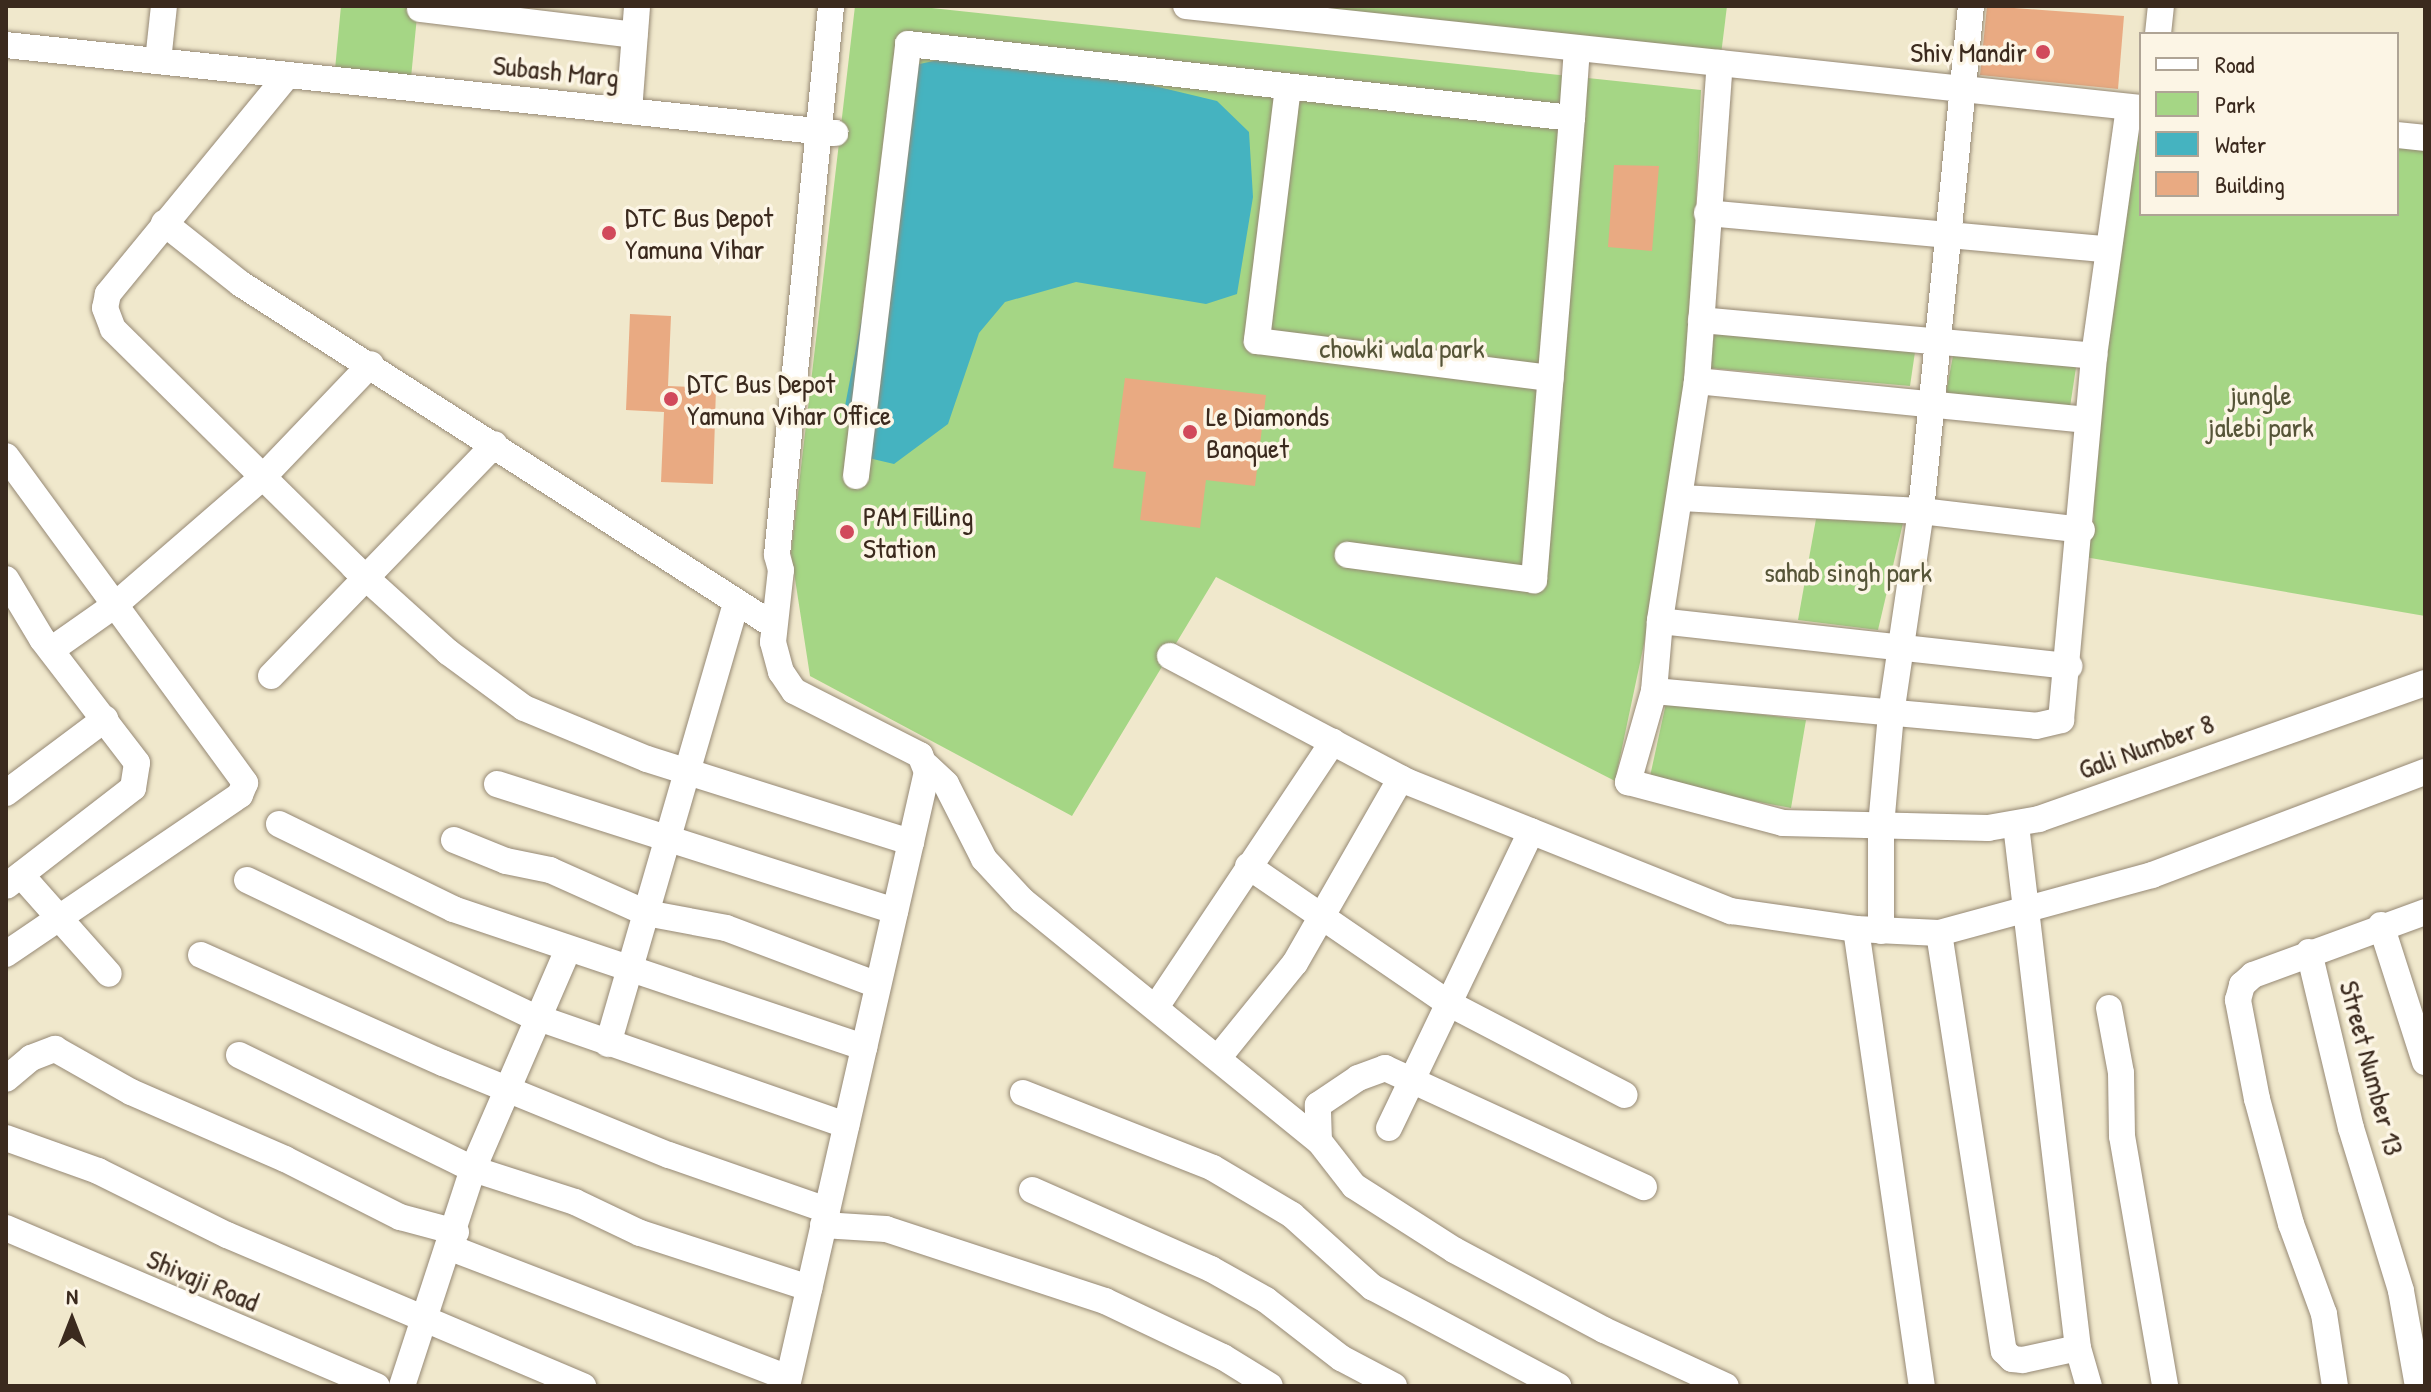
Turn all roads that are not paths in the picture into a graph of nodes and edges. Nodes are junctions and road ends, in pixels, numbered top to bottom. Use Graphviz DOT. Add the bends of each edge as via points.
graph roads {
  1 [pos="164,6"];
  2 [pos="637,6"];
  3 [pos="831,6"];
  4 [pos="845,6"];
  5 [pos="1186,6"];
  6 [pos="1971,6"];
  7 [pos="2161,6"];
  8 [pos="420,9"];
  9 [pos="2158,32"];
  10 [pos="634,35"];
  11 [pos="6,45"];
  12 [pos="1577,48"];
  13 [pos="158,61"];
  14 [pos="1720,63"];
  15 [pos="286,77"];
  16 [pos="1288,87"];
  17 [pos="1959,89"];
  18 [pos="2135,107"];
  19 [pos="629,111"];
  20 [pos="1572,118"];
  21 [pos="828,132"];
  22 [pos="2399,135"];
  23 [pos="2425,138"];
  24 [pos="1707,213"];
  25 [pos="164,223"];
  26 [pos="1945,233"];
  27 [pos="2106,249"];
  28 [pos="1701,320"];
  29 [pos="1937,339"];
  30 [pos="2094,356"];
  31 [pos="371,364"];
  32 [pos="1551,378"];
  33 [pos="1697,381"];
  34 [pos="1931,407"];
  35 [pos="2087,420"];
  36 [pos="495,444"];
  37 [pos="6,456"];
  38 [pos="856,476"];
  39 [pos="263,477"];
  40 [pos="1681,498"];
  41 [pos="1921,511"];
  42 [pos="2082,530"];
  43 [pos="1348,555"];
  44 [pos="6,579"];
  45 [pos="368,579"];
  46 [pos="736,602"];
  47 [pos="115,605"];
  48 [pos="1660,621"];
  49 [pos="773,625"];
  50 [pos="1898,648"];
  51 [pos="51,650"];
  52 [pos="1170,656"];
  53 [pos="2070,666"];
  54 [pos="271,676"];
  55 [pos="2425,683"];
  56 [pos="1654,691"];
  57 [pos="1891,714"];
  58 [pos="105,719"];
  59 [pos="1333,742"];
  60 [pos="927,766"];
  61 [pos="686,772"];
  62 [pos="2425,772"];
  63 [pos="1401,778"];
  64 [pos="497,784"];
  65 [pos="6,793"];
  66 [pos="279,824"];
  67 [pos="2016,825"];
  68 [pos="1881,826"];
  69 [pos="1531,831"];
  70 [pos="667,837"];
  71 [pos="454,840"];
  72 [pos="911,842"];
  73 [pos="1248,866"];
  74 [pos="14,880"];
  75 [pos="247,880"];
  76 [pos="2023,910"];
  77 [pos="895,911"];
  78 [pos="2425,912"];
  79 [pos="646,913"];
  80 [pos="59,916"];
  81 [pos="1321,917"];
  82 [pos="2381,925"];
  83 [pos="1868,930"];
  84 [pos="1939,933"];
  85 [pos="568,949"];
  86 [pos="2309,952"];
  87 [pos="6,954"];
  88 [pos="201,955"];
  89 [pos="633,967"];
  90 [pos="109,974"];
  91 [pos="878,985"];
  92 [pos="1448,1003"];
  93 [pos="1156,1007"];
  94 [pos="2109,1008"];
  95 [pos="540,1018"];
  96 [pos="608,1044"];
  97 [pos="864,1047"];
  98 [pos="239,1055"];
  99 [pos="1218,1058"];
  100 [pos="2425,1062"];
  101 [pos="1411,1077"];
  102 [pos="6,1079"];
  103 [pos="506,1086"];
  104 [pos="1023,1093"];
  105 [pos="1625,1095"];
  106 [pos="846,1125"];
  107 [pos="1389,1128"];
  108 [pos="6,1138"];
  109 [pos="1319,1141"];
  110 [pos="473,1169"];
  111 [pos="1644,1187"];
  112 [pos="1032,1190"];
  113 [pos="825,1218"];
  114 [pos="6,1228"];
  115 [pos="453,1240"];
  116 [pos="809,1288"];
  117 [pos="422,1321"];
  118 [pos="2078,1348"];
  119 [pos="787,1382"];
  120 [pos="377,1386"];
  121 [pos="402,1386"];
  122 [pos="583,1386"];
  123 [pos="1270,1386"];
  124 [pos="1394,1386"];
  125 [pos="1558,1386"];
  126 [pos="1726,1386"];
  127 [pos="1922,1386"];
  128 [pos="2089,1386"];
  129 [pos="2165,1386"];
  130 [pos="2335,1386"];
  131 [pos="2418,1386"];
  1 -- 13 [label="street"];
  2 -- 10 [label="street"];
  3 -- 21 [label="street"];
  4 -- 21 [label="street"];
  5 -- 12 [label="street"];
  6 -- 17 [label="street"];
  7 -- 9 [label="street"];
  8 -- 10 [label="street"];
  10 -- 19 [label="street"];
  11 -- 13 [label="street, Subash Marg"];
  12 -- 14 [label="street"];
  12 -- 20 [label="street"];
  13 -- 15 [label="street, Subash Marg"];
  14 -- 17 [label="street"];
  14 -- 24 [label="street"];
  15 -- 19 [label="street, Subash Marg"];
  15 -- 25 [label="street"];
  16 -- 20 [label="street"];
  16 -- 32 [label="street" via="1257,341"];
  16 -- 38 [label="street" via="908,44"];
  17 -- 18 [label="street"];
  17 -- 26 [label="street"];
  18 -- 27 [label="street"];
  19 -- 21 [label="street, Subash Marg"];
  20 -- 32 [label="street"];
  21 -- 49 [label="street" via="789,558 781,570"];
  22 -- 23 [label="street"];
  24 -- 26 [label="street"];
  24 -- 28 [label="street"];
  25 -- 31 [label="street" via="241,284"];
  25 -- 39 [label="street" via="108,294 107,318"];
  26 -- 27 [label="street"];
  26 -- 29 [label="street"];
  27 -- 30 [label="street"];
  28 -- 29 [label="street"];
  28 -- 33 [label="street"];
  29 -- 30 [label="street"];
  29 -- 34 [label="street"];
  30 -- 35 [label="street"];
  31 -- 36 [label="street"];
  31 -- 39 [label="street"];
  32 -- 43 [label="street" via="1534,580"];
  33 -- 34 [label="street"];
  33 -- 40 [label="street"];
  34 -- 35 [label="street"];
  34 -- 41 [label="street"];
  35 -- 42 [label="street"];
  36 -- 45 [label="street"];
  36 -- 46 [label="street"];
  37 -- 47 [label="street"];
  39 -- 45 [label="street"];
  39 -- 47 [label="street"];
  40 -- 41 [label="street"];
  40 -- 48 [label="street"];
  41 -- 42 [label="street"];
  41 -- 50 [label="street"];
  42 -- 53 [label="street"];
  44 -- 51 [label="street"];
  45 -- 54 [label="street"];
  45 -- 61 [label="street" via="448,652 524,708"];
  46 -- 49 [label="street"];
  46 -- 61 [label="street"];
  47 -- 51 [label="street"];
  47 -- 80 [label="street" via="241,776 244,789"];
  48 -- 50 [label="street"];
  48 -- 56 [label="street"];
  49 -- 60 [label="street" via="781,672 794,691 920,755"];
  50 -- 53 [label="street"];
  50 -- 57 [label="street"];
  51 -- 58 [label="street"];
  52 -- 59 [label="street"];
  53 -- 57 [label="street" via="2066,710 2051,726"];
  55 -- 67 [label="street, Gali Number 8"];
  56 -- 57 [label="street"];
  56 -- 68 [label="street, Gali Number 8" via="1628,782 1783,823"];
  57 -- 68 [label="street"];
  58 -- 65 [label="street"];
  58 -- 74 [label="street" via="137,763 133,788"];
  59 -- 63 [label="street"];
  59 -- 73 [label="street"];
  60 -- 72 [label="street"];
  60 -- 93 [label="street" via="946,784 984,859 1022,900"];
  61 -- 70 [label="street"];
  61 -- 72 [label="street"];
  62 -- 76 [label="street" via="2152,875"];
  63 -- 69 [label="street"];
  63 -- 81 [label="street"];
  64 -- 70 [label="street"];
  66 -- 85 [label="street" via="453,909"];
  67 -- 68 [label="street, Gali Number 8"];
  67 -- 76 [label="street"];
  68 -- 83 [label="street"];
  69 -- 83 [label="street" via="1731,911"];
  69 -- 92 [label="street"];
  70 -- 77 [label="street"];
  70 -- 79 [label="street"];
  71 -- 79 [label="street" via="506,861 550,870"];
  72 -- 77 [label="street"];
  73 -- 81 [label="street"];
  73 -- 93 [label="street"];
  74 -- 80 [label="street"];
  75 -- 95 [label="street"];
  76 -- 84 [label="street"];
  76 -- 118 [label="street"];
  77 -- 91 [label="street"];
  78 -- 82 [label="street"];
  79 -- 89 [label="street"];
  79 -- 91 [label="street" via="726,928"];
  80 -- 87 [label="street"];
  80 -- 90 [label="street"];
  81 -- 92 [label="street"];
  81 -- 99 [label="street" via="1295,963"];
  82 -- 86 [label="street"];
  82 -- 100 [label="street"];
  83 -- 84 [label="street"];
  83 -- 127 [label="street"];
  84 -- 118 [label="street" via="2004,1351 2023,1360"];
  85 -- 89 [label="street"];
  85 -- 95 [label="street"];
  86 -- 130 [label="street" via="2253,975 2242,985 2238,1000 2257,1099 2291,1224 2324,1314"];
  86 -- 131 [label="street, Street Number 13" via="2351,1128 2401,1291"];
  88 -- 103 [label="street"];
  89 -- 96 [label="street"];
  89 -- 97 [label="street"];
  91 -- 97 [label="street"];
  92 -- 101 [label="street"];
  92 -- 105 [label="street"];
  93 -- 99 [label="street"];
  94 -- 129 [label="street" via="2121,1073 2122,1136"];
  95 -- 96 [label="street"];
  95 -- 103 [label="street"];
  96 -- 106 [label="street"];
  97 -- 106 [label="street"];
  98 -- 110 [label="street"];
  99 -- 109 [label="street"];
  101 -- 107 [label="street"];
  101 -- 109 [label="street" via="1385,1068 1358,1078 1318,1105"];
  101 -- 111 [label="street"];
  102 -- 115 [label="street" via="44,1050 55,1049 131,1092"];
  103 -- 110 [label="street"];
  103 -- 113 [label="street"];
  104 -- 125 [label="street" via="1213,1168 1292,1215 1372,1287"];
  106 -- 113 [label="street"];
  108 -- 117 [label="street" via="98,1171"];
  109 -- 126 [label="street" via="1354,1186 1454,1250 1604,1330"];
  110 -- 115 [label="street"];
  110 -- 116 [label="street" via="575,1202 640,1233"];
  112 -- 124 [label="street" via="1211,1269 1266,1300 1341,1358"];
  113 -- 116 [label="street"];
  113 -- 123 [label="street" via="886,1229 1105,1301 1223,1357"];
  114 -- 120 [label="street, Shivaji Road"];
  115 -- 117 [label="street"];
  115 -- 119 [label="street"];
  116 -- 119 [label="street"];
  117 -- 121 [label="street"];
  117 -- 122 [label="street"];
  118 -- 128 [label="street"];
}
